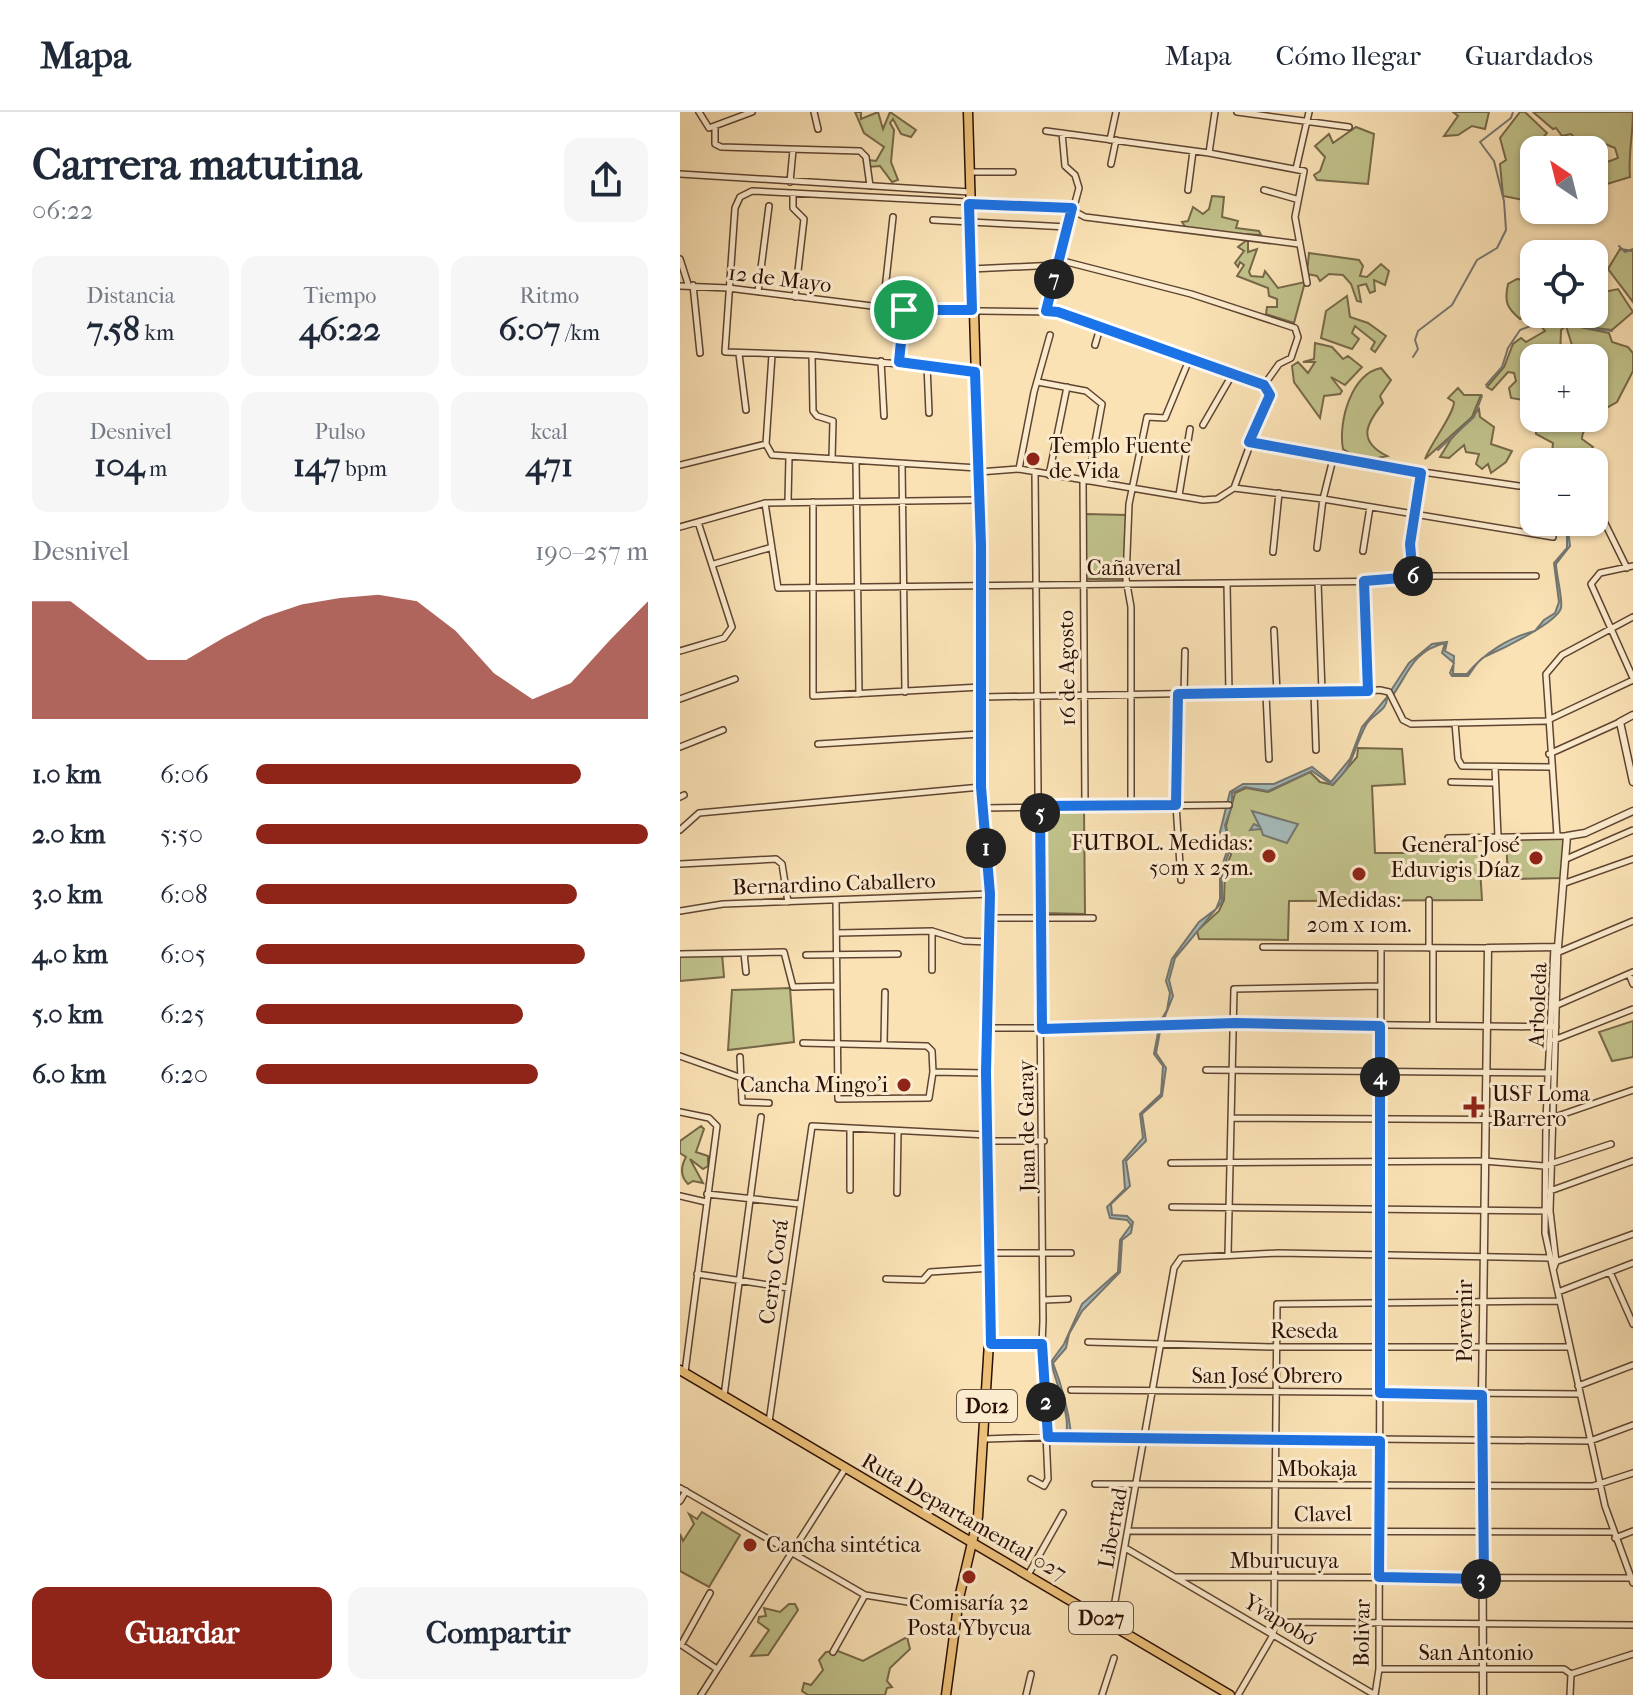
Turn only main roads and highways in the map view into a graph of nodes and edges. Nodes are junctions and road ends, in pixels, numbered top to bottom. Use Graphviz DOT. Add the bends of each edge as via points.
graph roads {
  1 [pos="968,112"];
  2 [pos="682,1372"];
  3 [pos="972,1542"];
  4 [pos="946,1695"];
  5 [pos="1230,1695"];
  1 -- 3 [label="main road, D012" via="980,500 981,787 990,894 986,1073 992,1268 985,1439"];
  2 -- 3 [label="main road, Ruta Departamental 027 / D027"];
  3 -- 4 [label="main road, D012"];
  3 -- 5 [label="main road, Ruta Departamental 027 / D027"];
}
